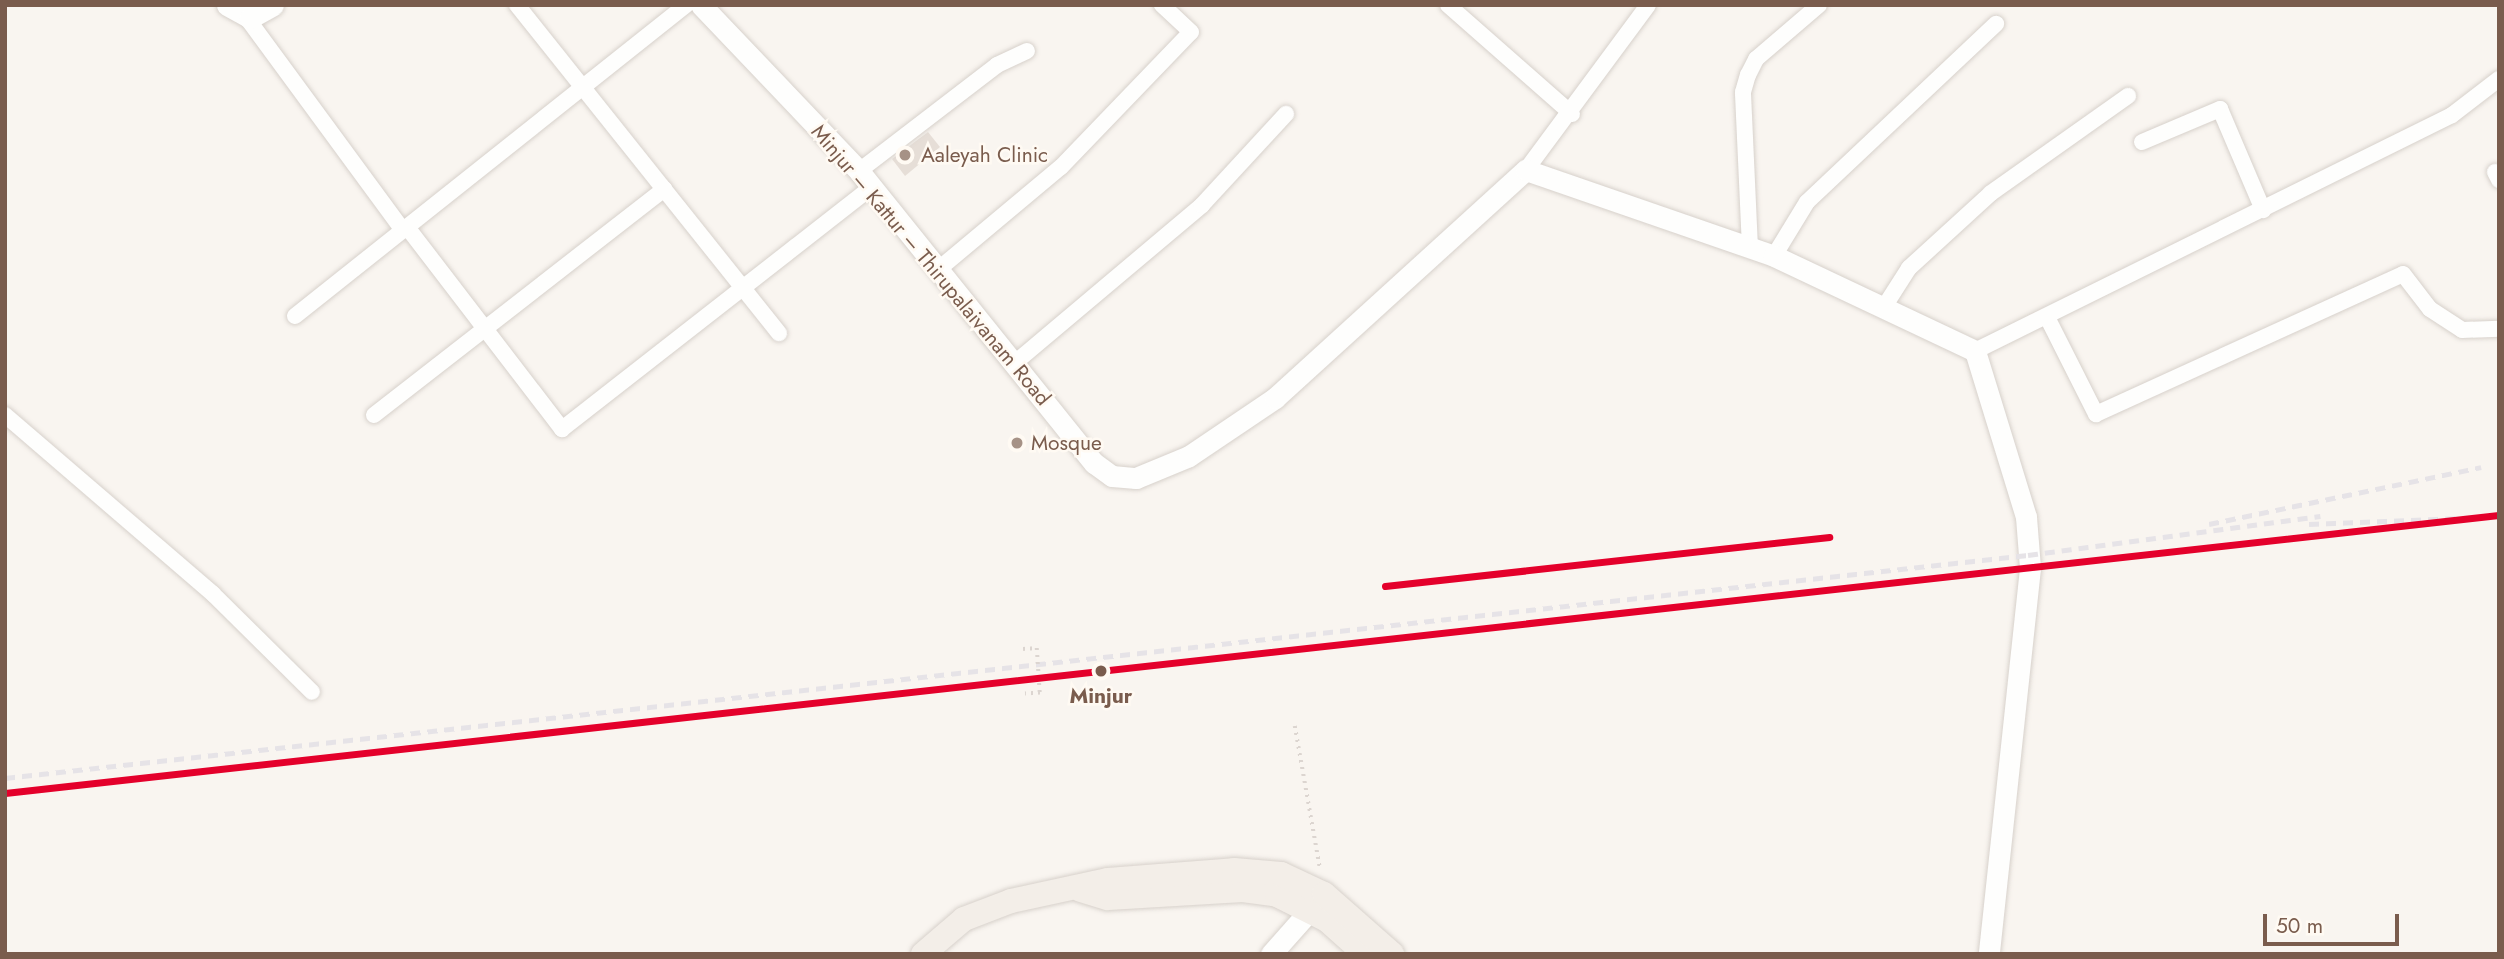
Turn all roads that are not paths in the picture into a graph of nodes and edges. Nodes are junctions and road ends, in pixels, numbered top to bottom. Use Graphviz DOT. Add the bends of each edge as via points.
graph roads {
  1 [pos="227,5"];
  2 [pos="272,5"];
  3 [pos="517,5"];
  4 [pos="686,5"];
  5 [pos="701,5"];
  6 [pos="1162,5"];
  7 [pos="1448,5"];
  8 [pos="1648,5"];
  9 [pos="1819,5"];
  10 [pos="247,18"];
  11 [pos="1996,24"];
  12 [pos="1027,51"];
  13 [pos="2499,79"];
  14 [pos="582,88"];
  15 [pos="2128,96"];
  16 [pos="1286,114"];
  17 [pos="1572,114"];
  18 [pos="2142,142"];
  19 [pos="1527,170"];
  20 [pos="865,179"];
  21 [pos="663,189"];
  22 [pos="2263,210"];
  23 [pos="405,229"];
  24 [pos="1750,248"];
  25 [pos="1774,257"];
  26 [pos="940,268"];
  27 [pos="743,288"];
  28 [pos="1885,304"];
  29 [pos="295,316"];
  30 [pos="2047,317"];
  31 [pos="485,329"];
  32 [pos="2499,329"];
  33 [pos="779,333"];
  34 [pos="1975,351"];
  35 [pos="1017,361"];
  36 [pos="5,415"];
  37 [pos="374,415"];
  38 [pos="312,692"];
  39 [pos="1318,902"];
  40 [pos="923,954"];
  41 [pos="1270,954"];
  42 [pos="1365,954"];
  43 [pos="1392,954"];
  44 [pos="1989,954"];
  1 -- 10 [label="main road"];
  2 -- 10 [label="main road"];
  3 -- 14 [label="street"];
  4 -- 14 [label="street"];
  5 -- 20 [label="main road, Minjur – Kattur – Thirupalaivanam Road"];
  6 -- 26 [label="street" via="1191,32 1061,167"];
  7 -- 17 [label="street"];
  8 -- 17 [label="street"];
  9 -- 24 [label="street" via="1756,59 1743,92"];
  10 -- 23 [label="street"];
  11 -- 25 [label="street" via="1807,202"];
  12 -- 20 [label="street" via="997,65"];
  13 -- 22 [label="street" via="2452,116"];
  14 -- 21 [label="street"];
  14 -- 23 [label="street"];
  15 -- 28 [label="street" via="1991,193 1909,268"];
  16 -- 35 [label="street" via="1202,205"];
  17 -- 19 [label="street"];
  18 -- 22 [label="street" via="2220,109"];
  19 -- 24 [label="main road"];
  19 -- 35 [label="main road, Minjur – Kattur – Thirupalaivanam Road" via="1275,398 1189,456 1136,478 1112,476 1094,463"];
  20 -- 26 [label="main road, Minjur – Kattur – Thirupalaivanam Road"];
  20 -- 27 [label="street"];
  21 -- 27 [label="street"];
  21 -- 31 [label="street"];
  22 -- 30 [label="street"];
  23 -- 29 [label="street"];
  23 -- 31 [label="street"];
  24 -- 25 [label="main road"];
  25 -- 28 [label="main road"];
  26 -- 35 [label="main road, Minjur – Kattur – Thirupalaivanam Road"];
  27 -- 31 [label="street" via="562,429"];
  27 -- 33 [label="street"];
  28 -- 34 [label="main road"];
  30 -- 32 [label="street" via="2096,414 2403,274 2430,309 2462,330"];
  30 -- 34 [label="street"];
  31 -- 37 [label="street"];
  34 -- 44 [label="main road" via="2026,517 2030,568"];
  36 -- 38 [label="street" via="213,594"];
  39 -- 40 [label="main road" via="1259,870 1108,880 1081,890 986,908"];
  39 -- 41 [label="main road"];
  39 -- 42 [label="main road"];
  39 -- 43 [label="main road"];
}
